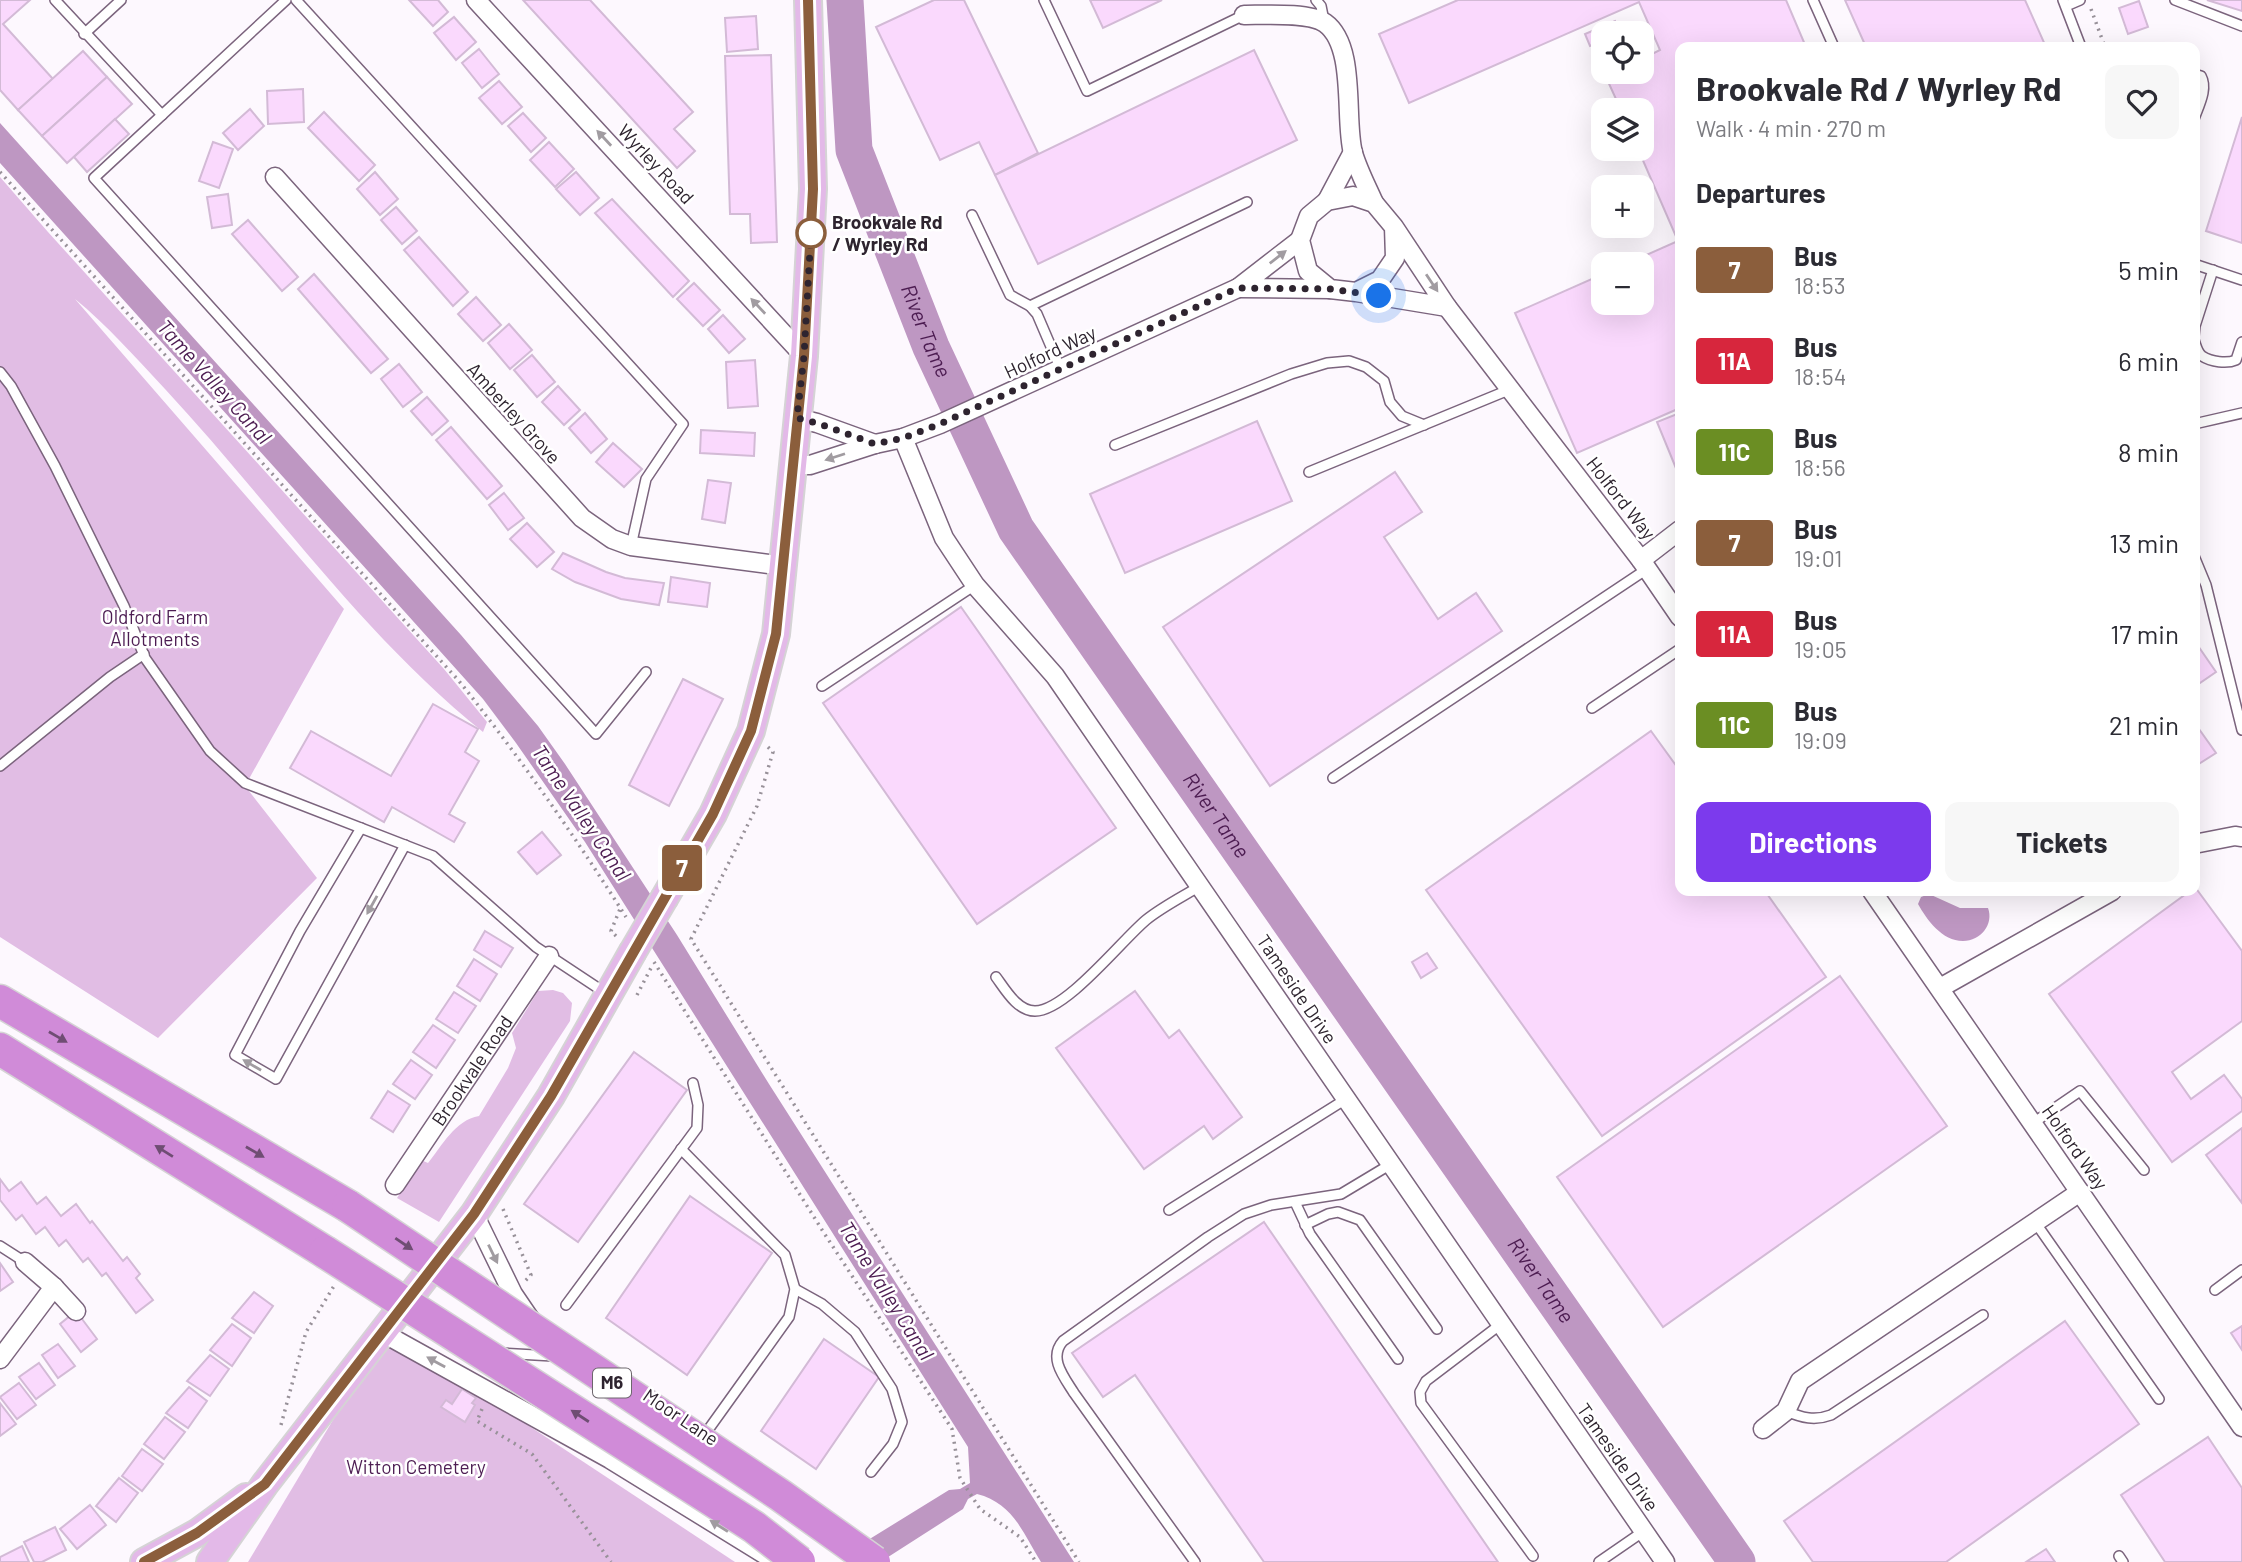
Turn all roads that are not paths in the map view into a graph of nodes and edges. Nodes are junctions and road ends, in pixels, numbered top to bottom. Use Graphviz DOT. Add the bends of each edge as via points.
graph roads {
  1 [pos="55,0"];
  2 [pos="121,0"];
  3 [pos="286,0"];
  4 [pos="296,0"];
  5 [pos="476,0"];
  6 [pos="808,0"];
  7 [pos="1044,0"];
  8 [pos="1316,0"];
  9 [pos="1814,0"];
  10 [pos="2080,0"];
  11 [pos="2175,0"];
  12 [pos="2064,3"];
  13 [pos="1244,15"];
  14 [pos="1324,23"];
  15 [pos="2242,26"];
  16 [pos="85,34"];
  17 [pos="1832,42"];
  18 [pos="2079,42"];
  19 [pos="2200,76"];
  20 [pos="2200,102"];
  21 [pos="162,115"];
  22 [pos="1353,152"];
  23 [pos="275,177"];
  24 [pos="1327,201"];
  25 [pos="1247,202"];
  26 [pos="1374,203"];
  27 [pos="972,215"];
  28 [pos="1394,227"];
  29 [pos="1300,240"];
  30 [pos="2200,266"];
  31 [pos="2213,270"];
  32 [pos="2242,280"];
  33 [pos="1238,288"];
  34 [pos="1330,289"];
  35 [pos="1356,292"];
  36 [pos="1030,306"];
  37 [pos="1447,307"];
  38 [pos="2200,311"];
  39 [pos="2242,342"];
  40 [pos="2200,353"];
  41 [pos="804,356"];
  42 [pos="1061,370"];
  43 [pos="0,372"];
  44 [pos="1511,389"];
  45 [pos="2242,413"];
  46 [pos="797,418"];
  47 [pos="2200,424"];
  48 [pos="1424,425"];
  49 [pos="903,438"];
  50 [pos="875,444"];
  51 [pos="1115,445"];
  52 [pos="794,465"];
  53 [pos="1309,472"];
  54 [pos="1675,535"];
  55 [pos="631,545"];
  56 [pos="1644,564"];
  57 [pos="784,566"];
  58 [pos="2200,570"];
  59 [pos="975,585"];
  60 [pos="1675,610"];
  61 [pos="1675,652"];
  62 [pos="144,654"];
  63 [pos="646,672"];
  64 [pos="822,686"];
  65 [pos="1592,708"];
  66 [pos="2242,730"];
  67 [pos="0,766"];
  68 [pos="1333,778"];
  69 [pos="361,828"];
  70 [pos="2242,836"];
  71 [pos="2200,843"];
  72 [pos="405,845"];
  73 [pos="1200,886"];
  74 [pos="1876,896"];
  75 [pos="2103,896"];
  76 [pos="549,956"];
  77 [pos="625,963"];
  78 [pos="996,977"];
  79 [pos="1940,988"];
  80 [pos="0,1001"];
  81 [pos="0,1049"];
  82 [pos="693,1083"];
  83 [pos="1346,1099"];
  84 [pos="2033,1123"];
  85 [pos="681,1149"];
  86 [pos="1391,1164"];
  87 [pos="2144,1170"];
  88 [pos="395,1185"];
  89 [pos="2080,1192"];
  90 [pos="1295,1202"];
  91 [pos="1170,1210"];
  92 [pos="474,1214"];
  93 [pos="2035,1222"];
  94 [pos="1305,1225"];
  95 [pos="0,1246"];
  96 [pos="25,1262"];
  97 [pos="2242,1270"];
  98 [pos="54,1287"];
  99 [pos="795,1289"];
  100 [pos="2215,1290"];
  101 [pos="566,1305"];
  102 [pos="76,1311"];
  103 [pos="1983,1315"];
  104 [pos="1501,1324"];
  105 [pos="1437,1329"];
  106 [pos="383,1333"];
  107 [pos="555,1356"];
  108 [pos="0,1359"];
  109 [pos="1398,1359"];
  110 [pos="489,1391"];
  111 [pos="2159,1399"];
  112 [pos="1786,1411"];
  113 [pos="2242,1427"];
  114 [pos="1763,1429"];
  115 [pos="694,1449"];
  116 [pos="871,1472"];
  117 [pos="265,1484"];
  118 [pos="1644,1531"];
  119 [pos="1533,1556"];
  120 [pos="145,1562"];
  121 [pos="210,1562"];
  122 [pos="777,1562"];
  123 [pos="799,1562"];
  124 [pos="847,1562"];
  125 [pos="874,1562"];
  126 [pos="1195,1562"];
  127 [pos="1599,1562"];
  128 [pos="1665,1562"];
  1 -- 16 [label="lane"];
  2 -- 16 [label="lane"];
  3 -- 21 [label="lane"];
  4 -- 55 [label="lane" via="684,424 646,479"];
  41 -- 5 [label="street, Wyrley Road, one-way"];
  6 -- 41 [label="main road" via="813,189"];
  7 -- 13 [label="lane" via="1087,91"];
  8 -- 14 [label="lane"];
  9 -- 17 [label="lane"];
  10 -- 12 [label="lane"];
  11 -- 15 [label="lane"];
  12 -- 18 [label="lane"];
  13 -- 14 [label="street" via="1297,15"];
  14 -- 22 [label="street" via="1338,39 1347,76"];
  16 -- 21 [label="lane"];
  19 -- 20 [label="lane" via="2204,81"];
  21 -- 63 [label="lane" via="94,178 596,734"];
  22 -- 24 [label="street"];
  22 -- 26 [label="street"];
  23 -- 55 [label="street, Amberley Grove" via="582,518 612,539"];
  24 -- 26 [label="street" via="1353,196"];
  24 -- 29 [label="street" via="1309,216"];
  25 -- 36 [label="lane"];
  26 -- 28 [label="street"];
  27 -- 36 [label="lane" via="1010,295"];
  28 -- 35 [label="street" via="1395,258 1380,281"];
  28 -- 37 [label="street, Holford Way, one-way"];
  33 -- 29 [label="street, Holford Way, one-way"];
  29 -- 34 [label="street" via="1308,271"];
  30 -- 31 [label="lane"];
  31 -- 32 [label="lane"];
  31 -- 38 [label="lane"];
  33 -- 34 [label="street, Holford Way"];
  33 -- 42 [label="street, Holford Way"];
  34 -- 35 [label="street"];
  35 -- 37 [label="street"];
  36 -- 42 [label="lane"];
  37 -- 44 [label="street, Holford Way"];
  39 -- 40 [label="lane" via="2236,360 2227,364"];
  41 -- 46 [label="main road"];
  42 -- 49 [label="street, Holford Way"];
  43 -- 62 [label="lane" via="55,466"];
  44 -- 48 [label="lane"];
  44 -- 56 [label="street, Holford Way"];
  45 -- 47 [label="lane"];
  46 -- 50 [label="street"];
  46 -- 52 [label="main road"];
  48 -- 51 [label="lane" via="1402,416 1390,402 1384,381 1349,361 1291,374"];
  48 -- 53 [label="lane"];
  49 -- 50 [label="street, Holford Way"];
  49 -- 59 [label="street, Tameside Drive" via="944,538"];
  50 -- 52 [label="street, Holford Way, one-way" via="810,465"];
  52 -- 57 [label="main road"];
  54 -- 56 [label="street"];
  55 -- 57 [label="street, Amberley Grove"];
  56 -- 60 [label="street, Holford Way"];
  56 -- 68 [label="lane"];
  57 -- 77 [label="main road, bridge" via="776,634 751,731 713,814"];
  58 -- 66 [label="lane"];
  59 -- 64 [label="lane"];
  59 -- 73 [label="street, Tameside Drive" via="1055,676"];
  61 -- 65 [label="lane"];
  62 -- 67 [label="lane"];
  62 -- 69 [label="lane" via="197,736 245,783"];
  69 -- 72 [label="lane"];
  72 -- 69 [label="lane, one-way" via="276,1079 235,1055"];
  70 -- 71 [label="street"];
  72 -- 76 [label="lane" via="433,856"];
  73 -- 78 [label="lane" via="1147,919 1080,985 1044,1009 1035,1011 1017,1004"];
  73 -- 83 [label="street, Tameside Drive"];
  74 -- 79 [label="street, Holford Way"];
  75 -- 79 [label="street"];
  76 -- 77 [label="lane"];
  76 -- 88 [label="street, Brookvale Road"];
  77 -- 92 [label="main road" via="551,1096"];
  79 -- 84 [label="street, Holford Way"];
  80 -- 125 [label="highway, M6, one-way, bridge" via="348,1206"];
  123 -- 81 [label="highway, M6, one-way, bridge" via="754,1527"];
  82 -- 85 [label="lane" via="697,1128"];
  83 -- 86 [label="street, Tameside Drive"];
  83 -- 91 [label="lane"];
  84 -- 87 [label="lane" via="2080,1091"];
  84 -- 89 [label="street, Holford Way"];
  85 -- 99 [label="lane" via="785,1255"];
  85 -- 101 [label="lane"];
  86 -- 90 [label="lane" via="1341,1194"];
  86 -- 104 [label="street, Tameside Drive"];
  89 -- 93 [label="street"];
  89 -- 113 [label="street, Holford Way"];
  90 -- 94 [label="lane"];
  90 -- 126 [label="lane" via="1244,1214 1057,1348 1059,1369 1074,1393"];
  92 -- 106 [label="main road"];
  92 -- 107 [label="street, Moor Lane, one-way" via="513,1294"];
  93 -- 111 [label="lane"];
  93 -- 112 [label="street" via="1800,1381"];
  94 -- 105 [label="lane" via="1338,1212 1360,1220"];
  94 -- 109 [label="lane"];
  95 -- 96 [label="lane"];
  96 -- 98 [label="street"];
  97 -- 100 [label="lane"];
  98 -- 102 [label="street"];
  98 -- 108 [label="street"];
  99 -- 115 [label="lane" via="789,1317"];
  99 -- 116 [label="lane" via="822,1304 855,1332 892,1389 902,1422"];
  103 -- 112 [label="lane" via="1831,1415 1811,1419"];
  104 -- 118 [label="street, Tameside Drive"];
  104 -- 119 [label="lane" via="1426,1381 1421,1403"];
  110 -- 106 [label="street, one-way"];
  106 -- 117 [label="main road"];
  107 -- 110 [label="lane" via="502,1351"];
  107 -- 115 [label="street, Moor Lane"];
  122 -- 110 [label="street, one-way"];
  112 -- 114 [label="street"];
  115 -- 124 [label="street, Moor Lane"];
  117 -- 120 [label="main road" via="197,1533"];
  117 -- 121 [label="main road"];
  118 -- 127 [label="lane"];
  118 -- 128 [label="street, Tameside Drive"];
}
